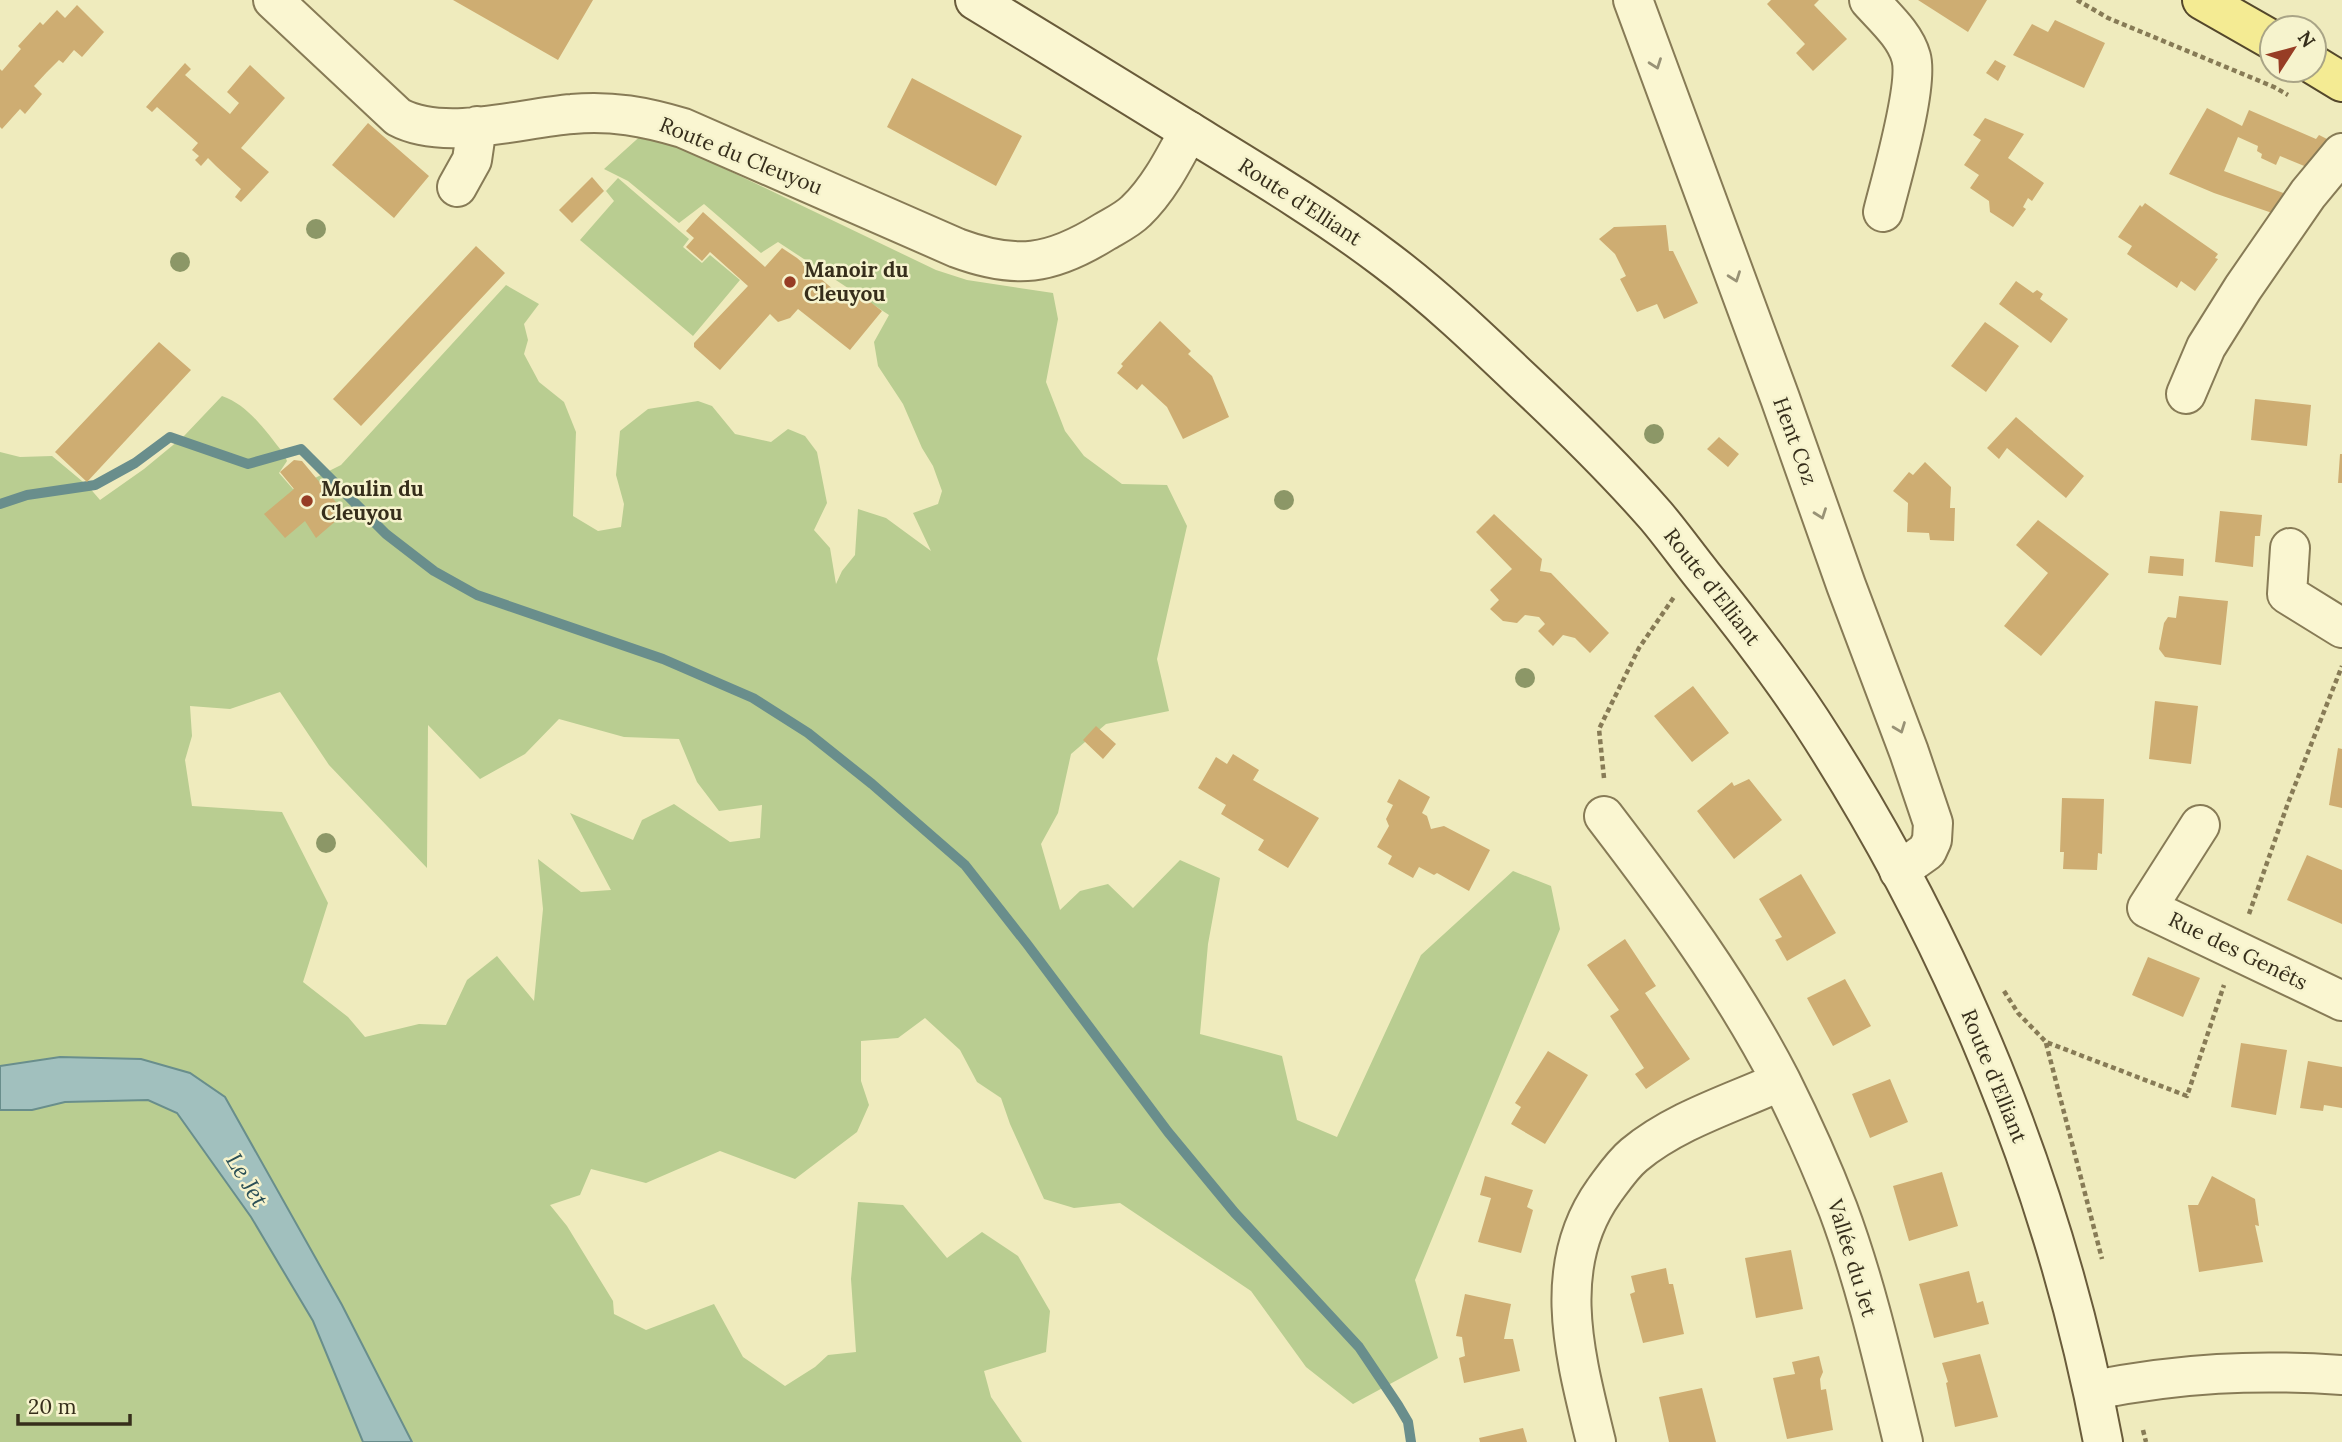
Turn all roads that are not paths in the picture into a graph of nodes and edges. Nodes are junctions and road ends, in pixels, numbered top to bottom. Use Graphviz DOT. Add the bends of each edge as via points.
graph roads {
  1 [pos="273,0"];
  2 [pos="975,0"];
  3 [pos="1633,0"];
  4 [pos="1870,0"];
  5 [pos="2202,0"];
  6 [pos="2258,32"];
  7 [pos="477,125"];
  8 [pos="1189,131"];
  9 [pos="2342,153"];
  10 [pos="457,187"];
  11 [pos="1883,212"];
  12 [pos="2186,394"];
  13 [pos="2290,548"];
  14 [pos="2342,628"];
  15 [pos="1604,816"];
  16 [pos="2200,825"];
  17 [pos="1899,871"];
  18 [pos="2342,1001"];
  19 [pos="1781,1081"];
  20 [pos="2342,1375"];
  21 [pos="2094,1390"];
  22 [pos="1596,1442"];
  23 [pos="1903,1442"];
  24 [pos="2103,1442"];
  1 -- 7 [label="street, Route du Cleuyou" via="398,117 428,128"];
  2 -- 8 [label="street, Route d'Elliant"];
  3 -- 17 [label="street, Hent Coz, one-way" via="1933,823 1927,851"];
  4 -- 11 [label="street" via="1901,37 1911,56 1913,74"];
  5 -- 6 [label="main road"];
  7 -- 8 [label="street, Route du Cleuyou" via="574,114 644,117 683,128 957,248 1023,263 1049,259 1077,247 1135,212"];
  7 -- 10 [label="street" via="472,160"];
  8 -- 17 [label="street, Route d'Elliant" via="1389,262 1537,394 1610,468 1657,518 1747,631 1812,722"];
  9 -- 12 [label="street" via="2243,288 2206,347"];
  13 -- 14 [label="street" via="2287,594"];
  15 -- 19 [label="street, Vallée du Jet" via="1707,956"];
  16 -- 18 [label="street, Rue des Genêts" via="2147,908"];
  17 -- 21 [label="street, Route d'Elliant" via="1977,1030 2023,1147"];
  19 -- 22 [label="street" via="1691,1120 1634,1155 1599,1198 1587,1221 1573,1263 1570,1297 1574,1343"];
  19 -- 23 [label="street, Vallée du Jet" via="1839,1211"];
  20 -- 21 [label="street" via="2211,1373"];
  21 -- 24 [label="street, Route d'Elliant"];
}
